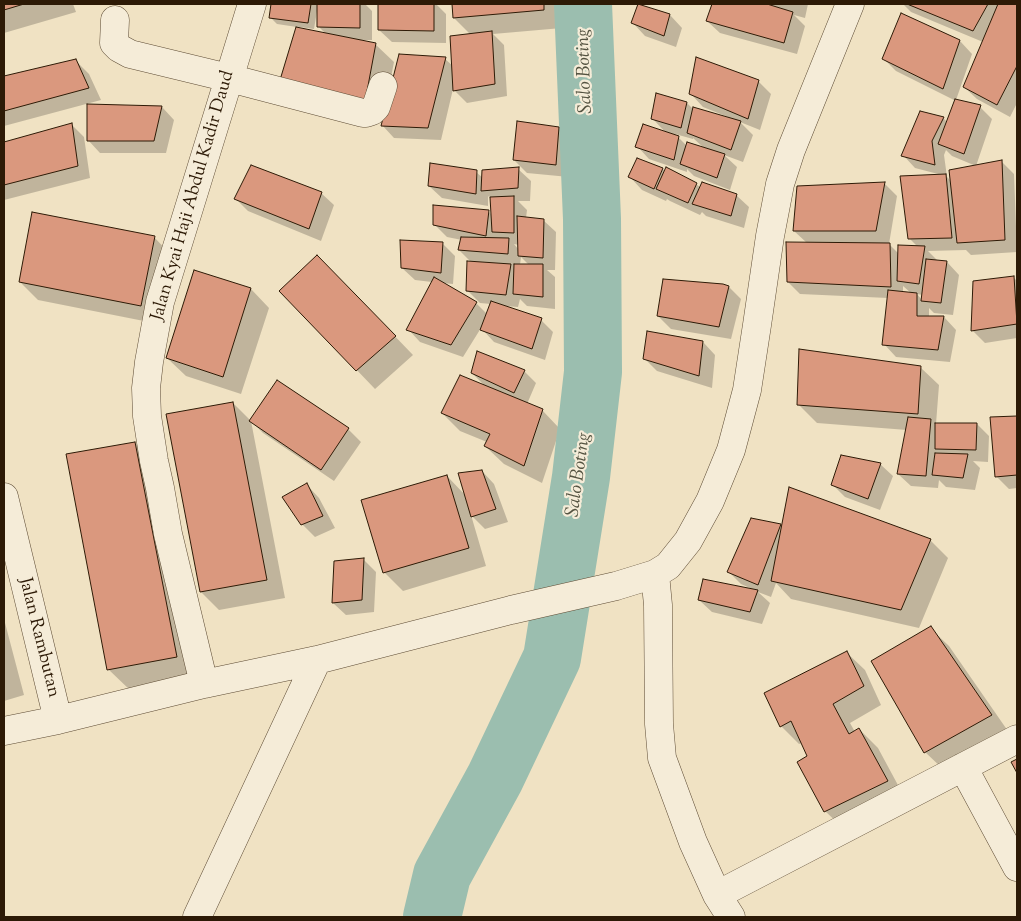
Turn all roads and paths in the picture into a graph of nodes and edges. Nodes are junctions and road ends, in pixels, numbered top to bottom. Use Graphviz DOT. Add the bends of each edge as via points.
graph roads {
  1 [pos="252,4"];
  2 [pos="850,4"];
  3 [pos="115,20"];
  4 [pos="229,78"];
  5 [pos="383,86"];
  6 [pos="4,497"];
  7 [pos="655,574"];
  8 [pos="317,660"];
  9 [pos="204,684"];
  10 [pos="58,720"];
  11 [pos="4,731"];
  12 [pos="1017,739"];
  13 [pos="963,767"];
  14 [pos="1017,867"];
  15 [pos="724,910"];
  16 [pos="197,917"];
  1 -- 4 [label="street, Jalan Kyai Haji Abdul Kadir Daud"];
  2 -- 7 [label="street" via="780,184 747,390 731,450 710,501 688,540 668,566"];
  3 -- 4 [label="street" via="114,42 130,54"];
  4 -- 5 [label="street" via="363,113 376,107"];
  4 -- 9 [label="street, Jalan Kyai Haji Abdul Kadir Daud" via="160,302 146,388 147,416 168,534"];
  6 -- 10 [label="street, Jalan Rambutan"];
  7 -- 8 [label="street"];
  7 -- 15 [label="street" via="662,758 689,833"];
  8 -- 9 [label="street"];
  8 -- 16 [label="street"];
  9 -- 10 [label="street"];
  10 -- 11 [label="street"];
  12 -- 13 [label="street"];
  13 -- 14 [label="street"];
  13 -- 15 [label="street"];
}
